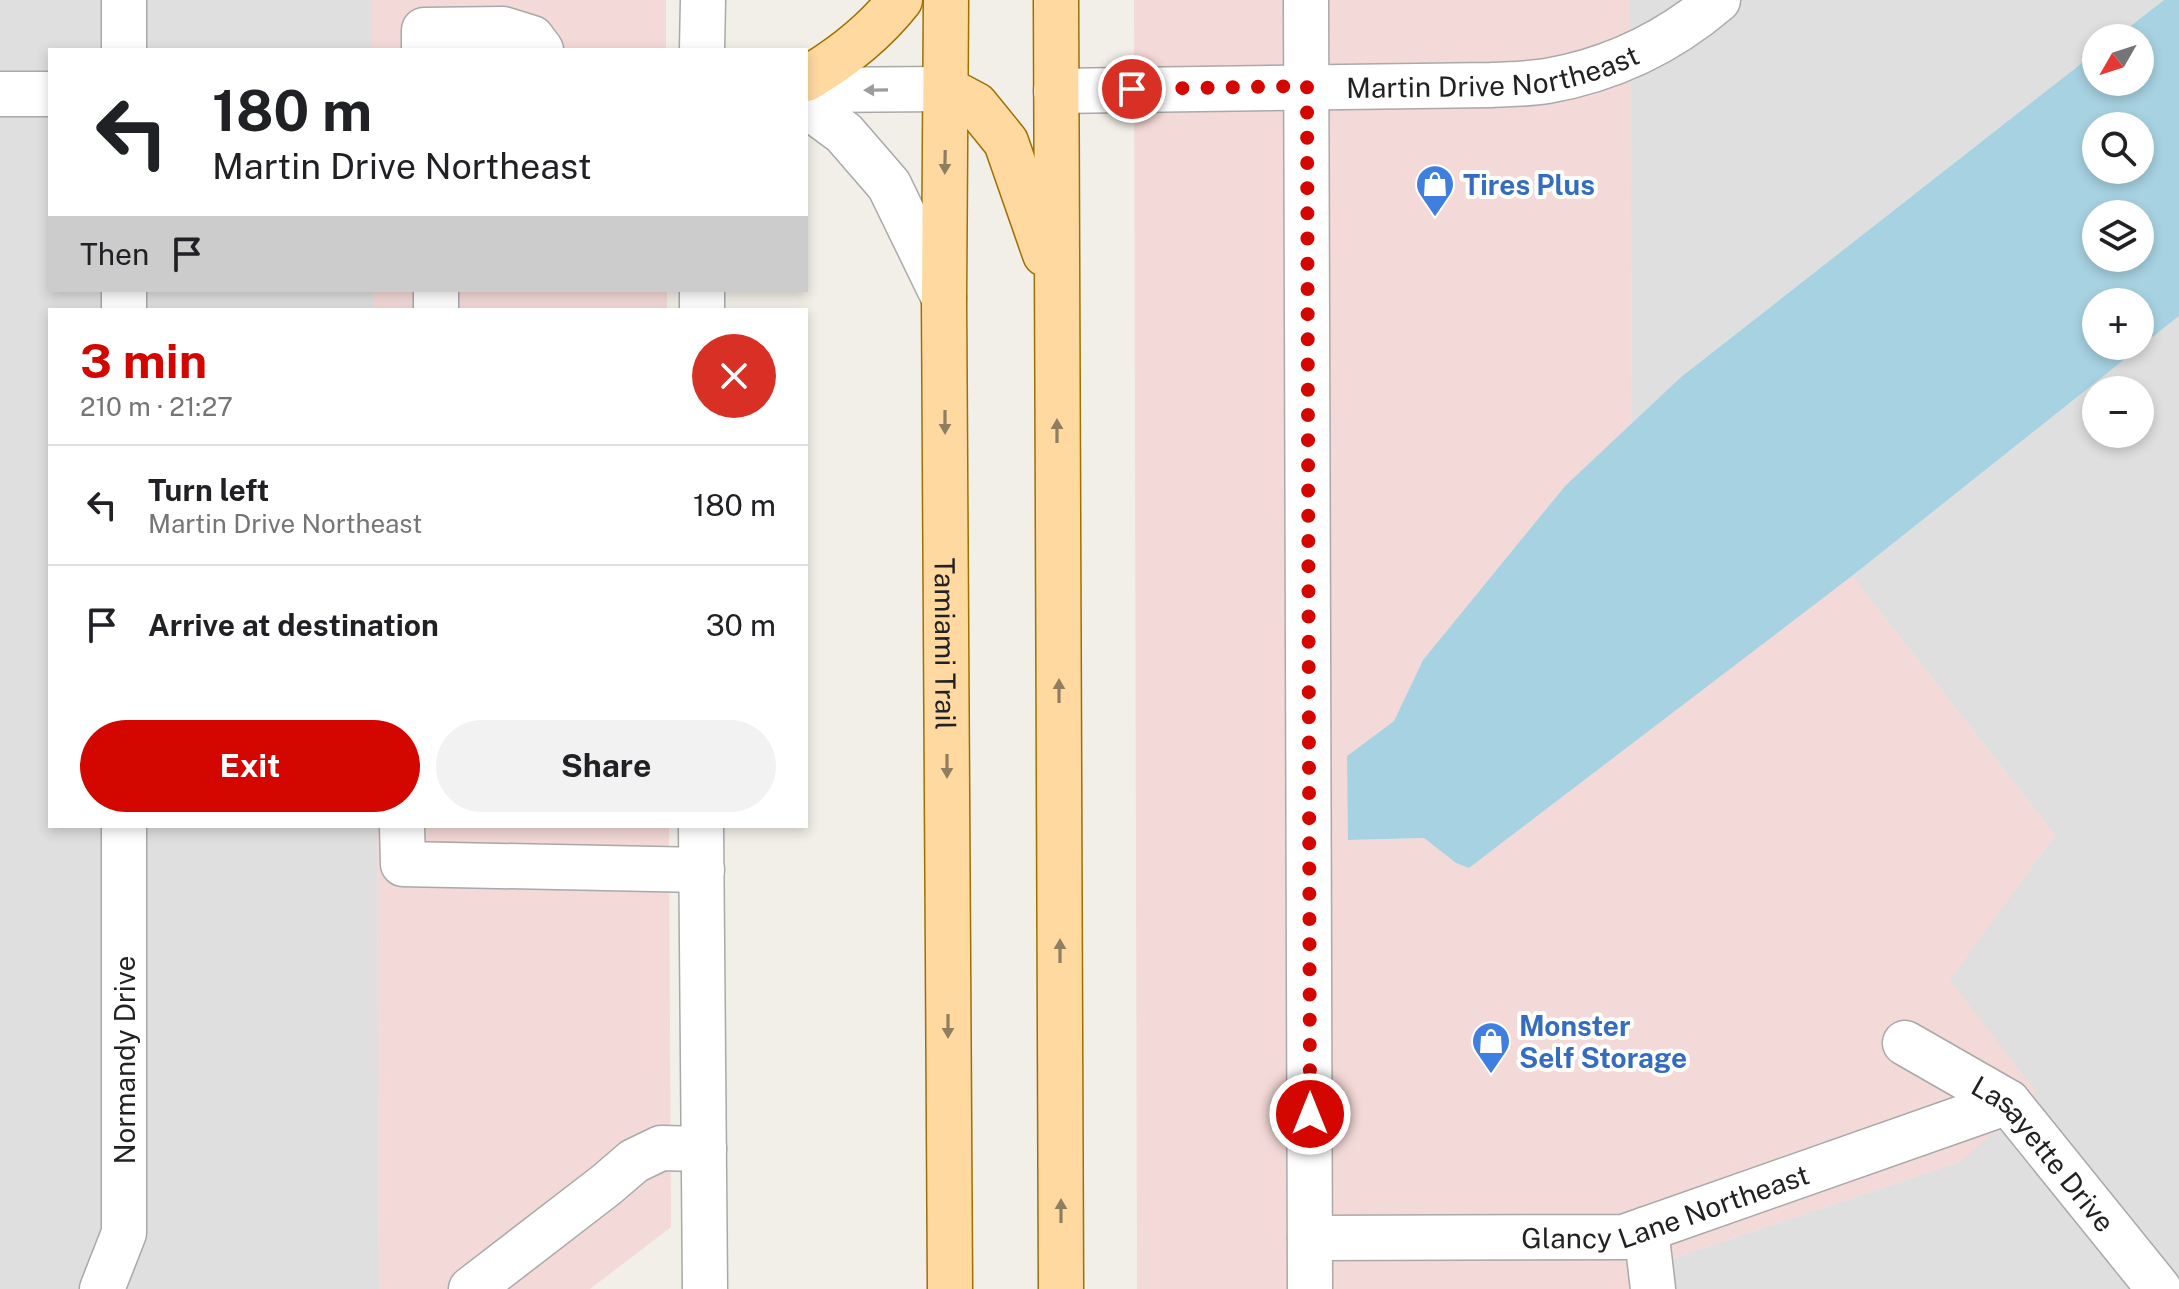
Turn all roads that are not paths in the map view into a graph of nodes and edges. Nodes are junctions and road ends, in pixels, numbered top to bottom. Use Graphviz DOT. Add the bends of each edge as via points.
graph roads {
  1 [pos="124,0"];
  2 [pos="703,0"];
  3 [pos="900,0"];
  4 [pos="946,0"];
  5 [pos="1056,0"];
  6 [pos="1306,0"];
  7 [pos="1718,0"];
  8 [pos="425,27"];
  9 [pos="124,48"];
  10 [pos="540,48"];
  11 [pos="702,48"];
  12 [pos="808,78"];
  13 [pos="1307,86"];
  14 [pos="946,89"];
  15 [pos="808,90"];
  16 [pos="1056,91"];
  17 [pos="0,94"];
  18 [pos="48,94"];
  19 [pos="808,106"];
  20 [pos="1057,286"];
  21 [pos="944,298"];
  22 [pos="124,828"];
  23 [pos="402,828"];
  24 [pos="701,828"];
  25 [pos="702,870"];
  26 [pos="1905,1043"];
  27 [pos="2008,1102"];
  28 [pos="704,1149"];
  29 [pos="1646,1229"];
  30 [pos="1310,1238"];
  31 [pos="102,1289"];
  32 [pos="471,1289"];
  33 [pos="705,1289"];
  34 [pos="950,1289"];
  35 [pos="1061,1289"];
  36 [pos="1310,1289"];
  37 [pos="1653,1289"];
  38 [pos="2159,1289"];
  1 -- 9 [label="street"];
  2 -- 11 [label="street"];
  3 -- 12 [label="main road" via="839,60"];
  4 -- 14 [label="main road, Tamiami Trail"];
  5 -- 16 [label="main road"];
  6 -- 13 [label="street"];
  7 -- 13 [label="street, Martin Drive Northeast" via="1650,47 1600,68 1546,81"];
  8 -- 10 [label="street" via="503,29 532,38"];
  13 -- 16 [label="street, Martin Drive Northeast"];
  13 -- 30 [label="street"];
  14 -- 15 [label="street, one-way"];
  14 -- 20 [label="main road" via="976,105 1006,142"];
  14 -- 21 [label="main road, Tamiami Trail, one-way"];
  16 -- 20 [label="main road"];
  17 -- 18 [label="street"];
  19 -- 21 [label="street" via="844,133 889,185"];
  35 -- 20 [label="main road, one-way"];
  21 -- 34 [label="main road, Tamiami Trail, one-way"];
  22 -- 31 [label="street, Normandy Drive" via="124,1233"];
  23 -- 25 [label="street" via="403,864"];
  24 -- 25 [label="street"];
  25 -- 28 [label="street"];
  26 -- 27 [label="street, Lasayette Drive"];
  27 -- 29 [label="street, Glancy Lane Northeast"];
  27 -- 38 [label="street, Lasayette Drive"];
  28 -- 32 [label="street" via="661,1148 634,1161"];
  28 -- 33 [label="street"];
  29 -- 30 [label="street, Glancy Lane Northeast" via="1624,1237"];
  29 -- 37 [label="street"];
  30 -- 36 [label="street"];
}
